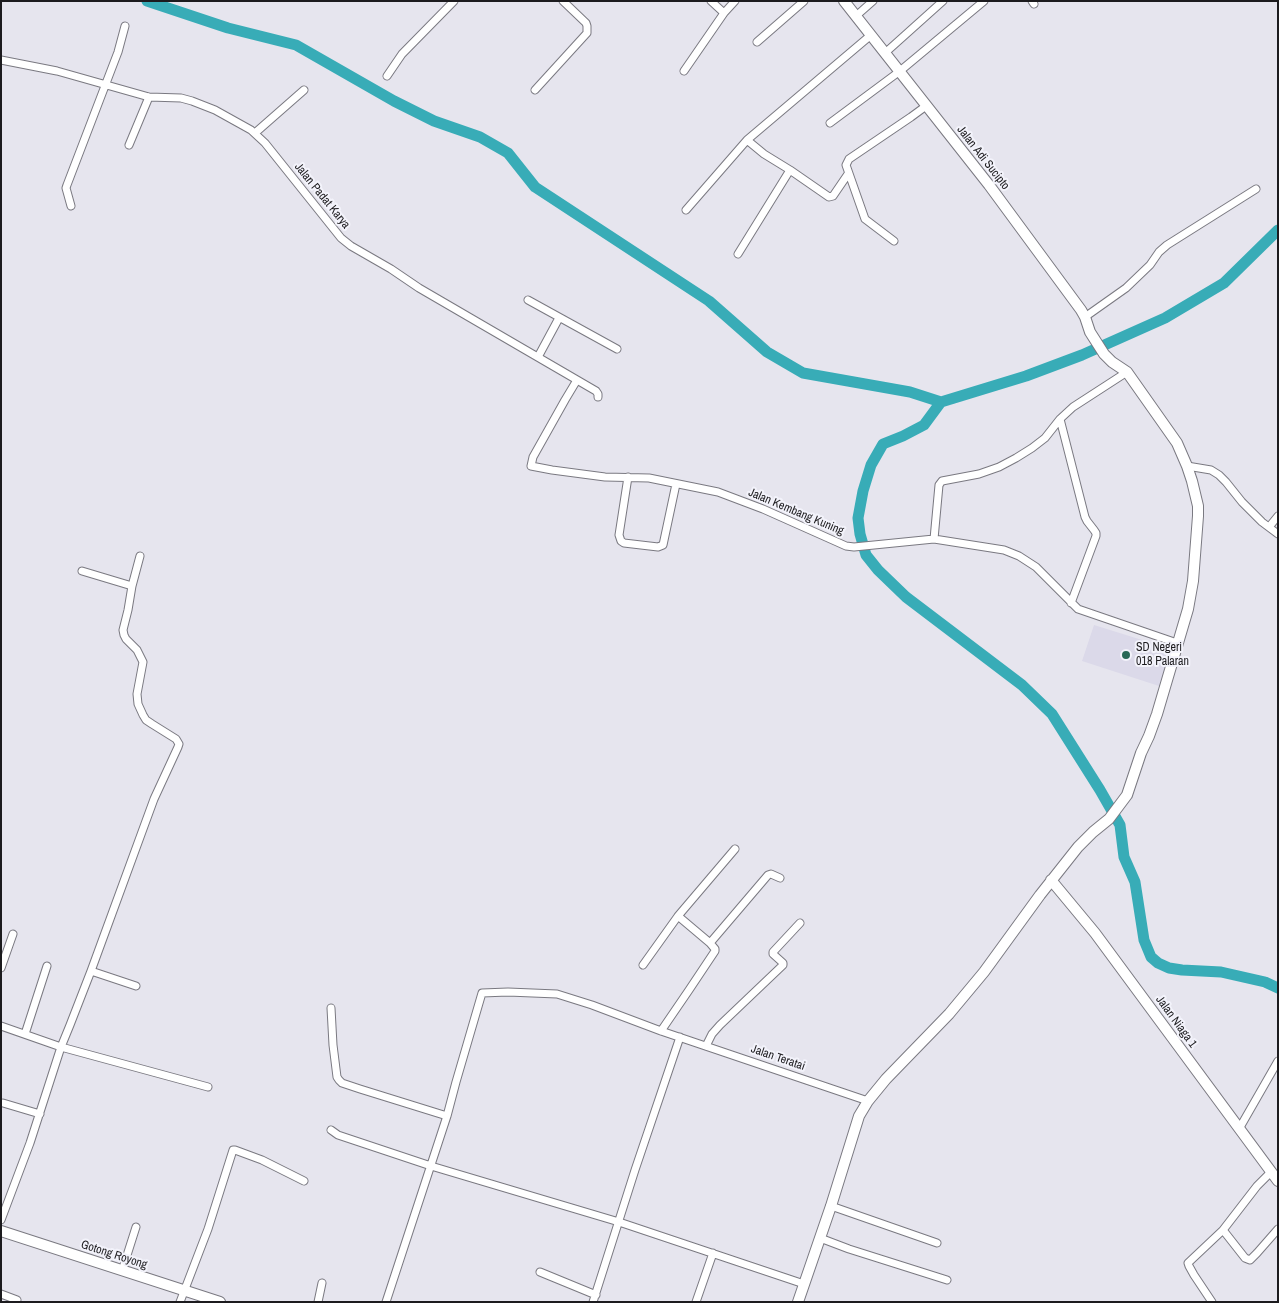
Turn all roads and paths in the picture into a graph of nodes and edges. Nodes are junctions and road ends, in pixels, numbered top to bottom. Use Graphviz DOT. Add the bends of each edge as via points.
graph roads {
  1 [pos="454,1"];
  2 [pos="563,1"];
  3 [pos="711,1"];
  4 [pos="735,1"];
  5 [pos="804,1"];
  6 [pos="844,1"];
  7 [pos="873,1"];
  8 [pos="943,1"];
  9 [pos="984,1"];
  10 [pos="724,13"];
  11 [pos="856,16"];
  12 [pos="126,26"];
  13 [pos="871,35"];
  14 [pos="757,42"];
  15 [pos="885,53"];
  16 [pos="1,60"];
  17 [pos="684,71"];
  18 [pos="900,71"];
  19 [pos="387,76"];
  20 [pos="105,84"];
  21 [pos="304,90"];
  22 [pos="535,90"];
  23 [pos="149,97"];
  24 [pos="926,106"];
  25 [pos="830,123"];
  26 [pos="255,133"];
  27 [pos="747,140"];
  28 [pos="129,145"];
  29 [pos="790,170"];
  30 [pos="848,174"];
  31 [pos="1256,189"];
  32 [pos="71,206"];
  33 [pos="686,210"];
  34 [pos="894,242"];
  35 [pos="738,254"];
  36 [pos="528,300"];
  37 [pos="559,318"];
  38 [pos="1085,318"];
  39 [pos="617,349"];
  40 [pos="538,357"];
  41 [pos="1127,372"];
  42 [pos="577,380"];
  43 [pos="598,397"];
  44 [pos="1060,419"];
  45 [pos="1187,466"];
  46 [pos="628,477"];
  47 [pos="676,484"];
  48 [pos="1278,516"];
  49 [pos="1269,528"];
  50 [pos="1278,534"];
  51 [pos="934,539"];
  52 [pos="140,556"];
  53 [pos="82,570"];
  54 [pos="132,586"];
  55 [pos="1071,603"];
  56 [pos="1177,643"];
  57 [pos="735,849"];
  58 [pos="780,878"];
  59 [pos="1051,880"];
  60 [pos="678,916"];
  61 [pos="800,923"];
  62 [pos="13,934"];
  63 [pos="710,943"];
  64 [pos="643,965"];
  65 [pos="47,966"];
  66 [pos="1,968"];
  67 [pos="91,971"];
  68 [pos="136,986"];
  69 [pos="330,1008"];
  70 [pos="1,1026"];
  71 [pos="661,1031"];
  72 [pos="25,1034"];
  73 [pos="680,1037"];
  74 [pos="706,1046"];
  75 [pos="61,1047"];
  76 [pos="1278,1061"];
  77 [pos="208,1087"];
  78 [pos="868,1100"];
  79 [pos="2,1103"];
  80 [pos="40,1114"];
  81 [pos="447,1116"];
  82 [pos="1239,1129"];
  83 [pos="331,1130"];
  84 [pos="431,1166"];
  85 [pos="1271,1172"];
  86 [pos="304,1181"];
  87 [pos="1278,1181"];
  88 [pos="831,1206"];
  89 [pos="1,1220"];
  90 [pos="619,1222"];
  91 [pos="136,1227"];
  92 [pos="1278,1229"];
  93 [pos="1223,1230"];
  94 [pos="1,1231"];
  95 [pos="820,1238"];
  96 [pos="937,1243"];
  97 [pos="713,1253"];
  98 [pos="122,1271"];
  99 [pos="540,1272"];
  100 [pos="946,1280"];
  101 [pos="322,1283"];
  102 [pos="804,1284"];
  103 [pos="184,1291"];
  104 [pos="1,1294"];
  105 [pos="595,1298"];
  106 [pos="17,1300"];
  107 [pos="180,1302"];
  108 [pos="220,1302"];
  109 [pos="318,1302"];
  110 [pos="386,1302"];
  111 [pos="696,1302"];
  112 [pos="798,1302"];
  113 [pos="1212,1302"];
  1 -- 19 [label="street" via="402,54"];
  2 -- 22 [label="street" via="586,23 587,33"];
  3 -- 10 [label="street"];
  4 -- 10 [label="street"];
  5 -- 14 [label="street"];
  6 -- 11 [label="street, Jalan Adi Sucipto"];
  7 -- 11 [label="street"];
  8 -- 15 [label="street"];
  9 -- 18 [label="street"];
  10 -- 17 [label="street"];
  11 -- 13 [label="street, Jalan Adi Sucipto"];
  12 -- 20 [label="street"];
  13 -- 15 [label="street, Jalan Adi Sucipto"];
  13 -- 27 [label="street"];
  15 -- 18 [label="street, Jalan Adi Sucipto"];
  16 -- 20 [label="street, Jalan Padat Karya"];
  18 -- 24 [label="street, Jalan Adi Sucipto"];
  18 -- 25 [label="street"];
  20 -- 23 [label="street, Jalan Padat Karya"];
  20 -- 32 [label="street" via="67,185"];
  21 -- 26 [label="street"];
  23 -- 26 [label="street, Jalan Padat Karya" via="192,101"];
  23 -- 28 [label="street"];
  24 -- 30 [label="street" via="849,159 846,165"];
  24 -- 38 [label="street, Jalan Adi Sucipto" via="989,185"];
  26 -- 40 [label="street, Jalan Padat Karya" via="351,246"];
  27 -- 29 [label="street"];
  27 -- 33 [label="street"];
  29 -- 30 [label="street" via="830,197"];
  29 -- 35 [label="street"];
  30 -- 34 [label="street" via="865,219"];
  31 -- 38 [label="street" via="1167,245 1126,288"];
  36 -- 37 [label="street"];
  37 -- 39 [label="street"];
  37 -- 40 [label="street"];
  38 -- 41 [label="street, Jalan Adi Sucipto" via="1104,354"];
  40 -- 42 [label="street, Jalan Padat Karya"];
  41 -- 44 [label="street" via="1083,399"];
  41 -- 45 [label="street, Jalan Adi Sucipto" via="1177,443"];
  42 -- 43 [label="street, Jalan Padat Karya" via="596,391"];
  42 -- 46 [label="street, Jalan Kembang Kuning" via="530,466 574,474"];
  44 -- 51 [label="street" via="1045,438 1016,458 979,474 942,480"];
  44 -- 55 [label="street" via="1085,517 1096,533"];
  45 -- 49 [label="street" via="1219,475"];
  45 -- 56 [label="street, Jalan Adi Sucipto" via="1196,494 1198,516 1190,597"];
  46 -- 47 [label="street, Jalan Kembang Kuning"];
  46 -- 47 [label="street" via="619,535 624,543 663,545"];
  47 -- 51 [label="street, Jalan Kembang Kuning" via="718,492 839,544 854,547"];
  48 -- 49 [label="street"];
  49 -- 50 [label="street"];
  51 -- 55 [label="street, Jalan Kembang Kuning" via="1004,550 1019,556 1036,567"];
  52 -- 54 [label="street"];
  53 -- 54 [label="street"];
  54 -- 67 [label="street" via="124,635 138,650 143,662 138,704 146,720 179,744 154,799"];
  55 -- 56 [label="street, Jalan Kembang Kuning" via="1088,614"];
  56 -- 59 [label="street, Jalan Adi Sucipto" via="1157,714 1122,802"];
  57 -- 60 [label="street"];
  58 -- 63 [label="street" via="768,875"];
  59 -- 78 [label="street, Jalan Adi Sucipto" via="984,972"];
  59 -- 82 [label="street, Jalan Niaga 1" via="1095,933"];
  60 -- 63 [label="street"];
  60 -- 64 [label="street"];
  61 -- 74 [label="street" via="772,952 782,965 720,1025"];
  62 -- 66 [label="street"];
  63 -- 71 [label="street" via="715,951"];
  65 -- 72 [label="street"];
  67 -- 68 [label="street"];
  67 -- 75 [label="street"];
  69 -- 81 [label="street" via="339,1080"];
  70 -- 72 [label="street"];
  71 -- 73 [label="street, Jalan Teratai"];
  71 -- 81 [label="street, Jalan Teratai" via="557,994 482,993"];
  72 -- 75 [label="street"];
  73 -- 74 [label="street, Jalan Teratai"];
  73 -- 90 [label="street"];
  74 -- 78 [label="street, Jalan Teratai"];
  75 -- 77 [label="street"];
  75 -- 80 [label="street"];
  76 -- 82 [label="street"];
  78 -- 88 [label="street, Jalan Adi Sucipto" via="859,1116"];
  79 -- 80 [label="street"];
  80 -- 89 [label="street"];
  81 -- 84 [label="street"];
  82 -- 85 [label="street, Jalan Niaga 1"];
  83 -- 84 [label="street"];
  84 -- 90 [label="street"];
  84 -- 110 [label="street"];
  85 -- 87 [label="street, Jalan Niaga 1"];
  85 -- 93 [label="street"];
  86 -- 103 [label="street" via="233,1150"];
  88 -- 95 [label="street, Jalan Adi Sucipto"];
  88 -- 96 [label="street"];
  90 -- 97 [label="street"];
  90 -- 105 [label="street"];
  91 -- 98 [label="street"];
  92 -- 93 [label="street" via="1250,1260"];
  93 -- 113 [label="street" via="1188,1262"];
  94 -- 98 [label="street, Gotong Royong"];
  95 -- 100 [label="street"];
  95 -- 102 [label="street, Jalan Adi Sucipto"];
  97 -- 102 [label="street"];
  97 -- 111 [label="street"];
  98 -- 103 [label="street, Gotong Royong"];
  99 -- 105 [label="street"];
  101 -- 109 [label="street"];
  102 -- 112 [label="street, Jalan Adi Sucipto"];
  103 -- 107 [label="street"];
  103 -- 108 [label="street, Gotong Royong"];
  104 -- 106 [label="street"];
}
